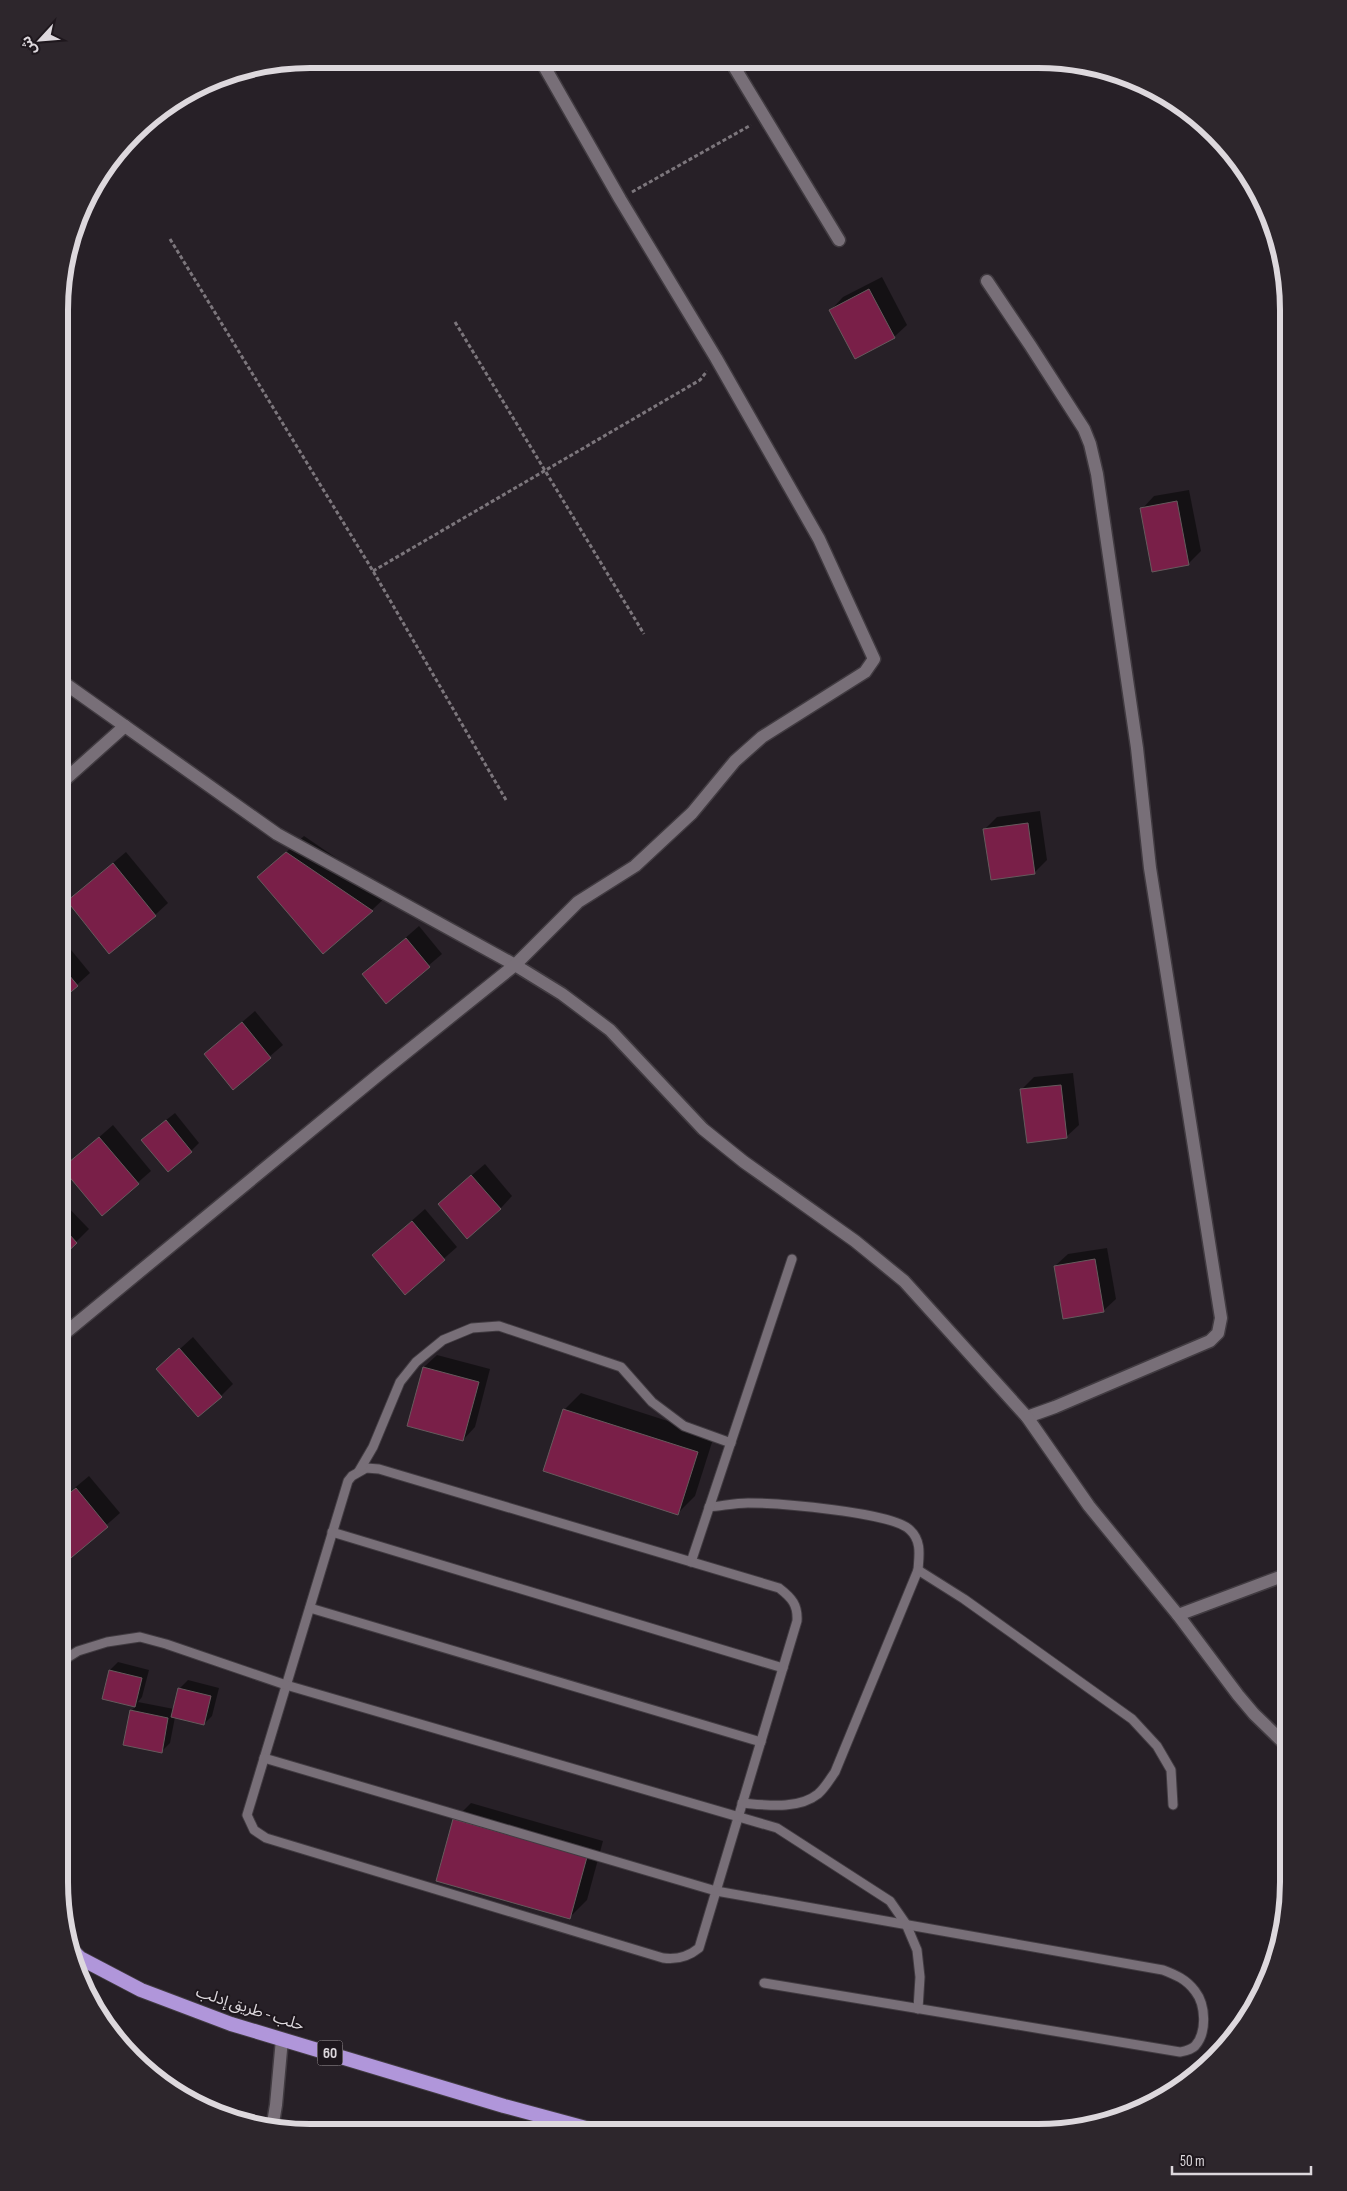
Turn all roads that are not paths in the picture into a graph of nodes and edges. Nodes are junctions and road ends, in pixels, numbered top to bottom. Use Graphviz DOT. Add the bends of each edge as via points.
graph roads {
  1 [pos="545,68"];
  2 [pos="735,68"];
  3 [pos="839,240"];
  4 [pos="987,281"];
  5 [pos="68,686"];
  6 [pos="125,726"];
  7 [pos="68,777"];
  8 [pos="514,965"];
  9 [pos="792,1259"];
  10 [pos="68,1331"];
  11 [pos="1027,1417"];
  12 [pos="731,1443"];
  13 [pos="359,1471"];
  14 [pos="710,1507"];
  15 [pos="332,1532"];
  16 [pos="691,1562"];
  17 [pos="918,1570"];
  18 [pos="1280,1577"];
  19 [pos="310,1608"];
  20 [pos="1178,1615"];
  21 [pos="68,1657"];
  22 [pos="783,1668"];
  23 [pos="286,1685"];
  24 [pos="1280,1739"];
  25 [pos="760,1742"];
  26 [pos="264,1758"];
  27 [pos="742,1803"];
  28 [pos="1173,1805"];
  29 [pos="738,1818"];
  30 [pos="716,1891"];
  31 [pos="906,1924"];
  32 [pos="80,1958"];
  33 [pos="764,1983"];
  34 [pos="918,2009"];
  35 [pos="282,2039"];
  36 [pos="273,2120"];
  37 [pos="571,2124"];
  1 -- 8 [label="street" via="819,539 874,659 865,672 762,737 735,761 692,814 642,860 578,902"];
  2 -- 3 [label="street"];
  4 -- 11 [label="street" via="1084,429 1097,474 1137,748 1150,868 1222,1318 1218,1333 1210,1341"];
  5 -- 6 [label="street"];
  6 -- 7 [label="street"];
  6 -- 8 [label="street" via="277,834"];
  8 -- 10 [label="street"];
  8 -- 11 [label="street" via="562,994 610,1030 703,1129 904,1281"];
  9 -- 12 [label="lane"];
  11 -- 20 [label="street" via="1089,1506"];
  12 -- 13 [label="lane" via="684,1426 652,1402 621,1367 499,1326 472,1328 443,1340 416,1362 400,1382 373,1447"];
  12 -- 14 [label="lane"];
  13 -- 15 [label="lane" via="348,1481"];
  13 -- 16 [label="lane" via="380,1469"];
  14 -- 16 [label="lane"];
  14 -- 17 [label="lane" via="747,1503 846,1511 891,1520 910,1530 920,1547"];
  15 -- 19 [label="lane"];
  15 -- 22 [label="lane"];
  16 -- 22 [label="lane" via="779,1588 794,1602 798,1610 797,1621"];
  17 -- 27 [label="lane" via="835,1772 818,1794 798,1803"];
  17 -- 28 [label="lane" via="1132,1719 1157,1746 1170,1770"];
  18 -- 20 [label="street"];
  19 -- 23 [label="lane"];
  19 -- 25 [label="lane"];
  20 -- 24 [label="street" via="1254,1714"];
  21 -- 23 [label="lane" via="107,1642 140,1637"];
  22 -- 25 [label="lane"];
  23 -- 26 [label="lane"];
  23 -- 29 [label="lane"];
  25 -- 27 [label="lane"];
  26 -- 30 [label="lane"];
  26 -- 30 [label="lane" via="247,1815 259,1835 662,1958 683,1957 699,1948"];
  27 -- 29 [label="lane"];
  29 -- 30 [label="lane"];
  29 -- 31 [label="lane" via="777,1828 890,1901"];
  30 -- 31 [label="lane"];
  31 -- 34 [label="lane" via="917,1950 920,1978"];
  31 -- 34 [label="lane" via="1162,1970 1182,1977 1196,1992 1204,2013 1201,2036 1194,2048 1180,2052"];
  32 -- 35 [label="highway, حلب - طريق إدلب / 60" via="142,1990 231,2024"];
  33 -- 34 [label="lane"];
  35 -- 36 [label="street"];
  35 -- 37 [label="highway, حلب - طريق إدلب / 60"];
}
